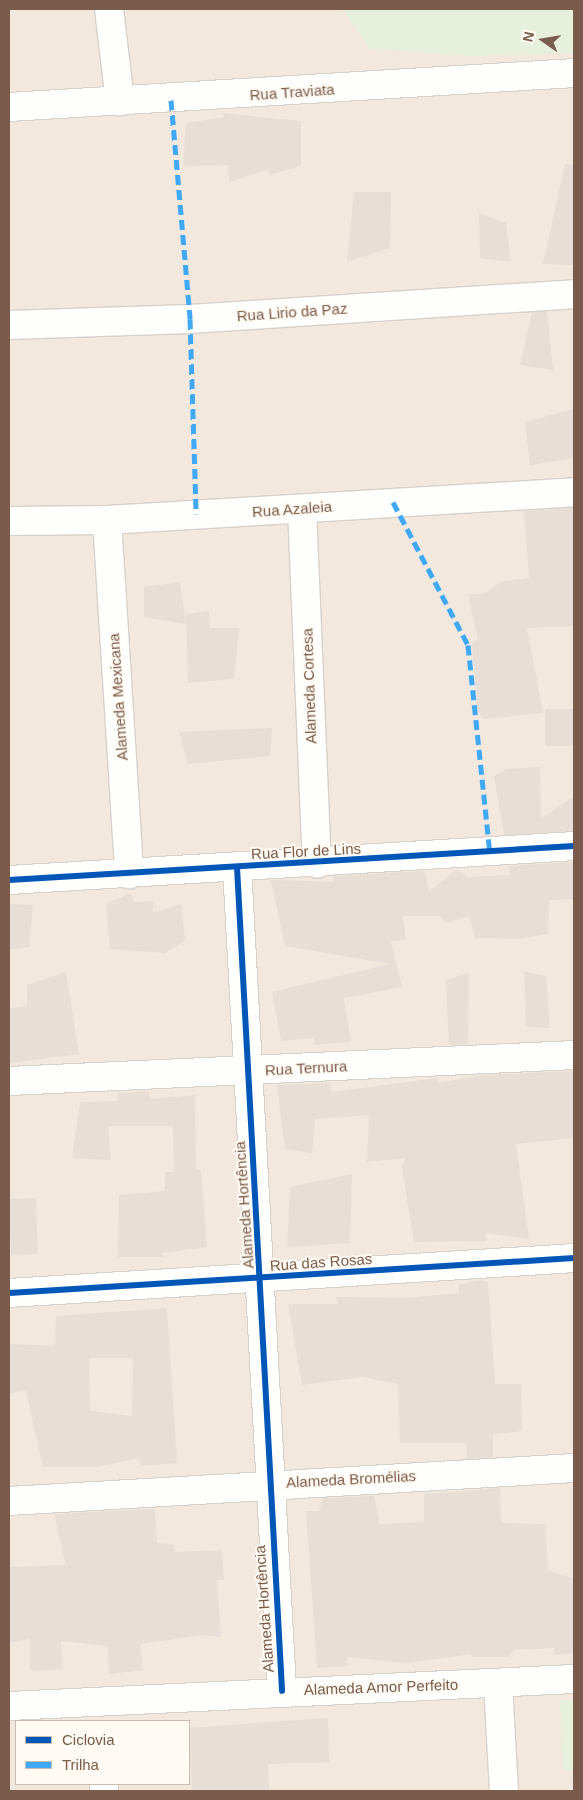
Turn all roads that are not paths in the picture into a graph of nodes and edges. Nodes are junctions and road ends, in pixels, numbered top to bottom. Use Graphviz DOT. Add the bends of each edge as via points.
graph roads {
  1 [pos="109,9"];
  2 [pos="574,73"];
  3 [pos="120,101"];
  4 [pos="9,107"];
  5 [pos="574,294"];
  6 [pos="9,325"];
  7 [pos="574,492"];
  8 [pos="302,510"];
  9 [pos="107,520"];
  10 [pos="9,521"];
  11 [pos="574,846"];
  12 [pos="316,864"];
  13 [pos="237,867"];
  14 [pos="129,874"];
  15 [pos="9,880"];
  16 [pos="574,1055"];
  17 [pos="248,1070"];
  18 [pos="9,1081"];
  19 [pos="574,1258"];
  20 [pos="261,1279"];
  21 [pos="9,1293"];
  22 [pos="574,1468"];
  23 [pos="269,1483"];
  24 [pos="9,1501"];
  25 [pos="574,1679"];
  26 [pos="498,1684"];
  27 [pos="282,1691"];
  28 [pos="9,1706"];
  29 [pos="99,1711"];
  30 [pos="504,1791"];
  1 -- 3 [label="street"];
  2 -- 3 [label="street, Rua Traviata"];
  3 -- 4 [label="street, Rua Traviata"];
  5 -- 6 [label="street, Rua Lirio da Paz" via="190,319"];
  7 -- 8 [label="street, Rua Azaleia"];
  8 -- 9 [label="street, Rua Azaleia"];
  8 -- 12 [label="street, Alameda Cortesa"];
  9 -- 10 [label="street, Rua Azaleia"];
  9 -- 14 [label="street, Alameda Mexicana"];
  11 -- 12 [label="street, Rua Flor de Lins"];
  12 -- 13 [label="street, Rua Flor de Lins"];
  13 -- 14 [label="street, Rua Flor de Lins"];
  13 -- 17 [label="street, Alameda Hortência"];
  14 -- 15 [label="street, Rua Flor de Lins"];
  16 -- 17 [label="street, Rua Ternura"];
  17 -- 18 [label="street, Rua Ternura"];
  17 -- 20 [label="street, Alameda Hortência"];
  19 -- 20 [label="street, Rua das Rosas"];
  20 -- 21 [label="street, Rua das Rosas"];
  20 -- 23 [label="street, Alameda Hortência"];
  22 -- 23 [label="street, Alameda Bromélias"];
  23 -- 24 [label="street, Alameda Bromélias"];
  23 -- 27 [label="street, Alameda Hortência"];
  25 -- 26 [label="street, Alameda Amor Perfeito"];
  26 -- 27 [label="street, Alameda Amor Perfeito"];
  26 -- 30 [label="street"];
  27 -- 29 [label="street, Alameda Amor Perfeito"];
  28 -- 29 [label="street, Alameda Amor Perfeito"];
}
